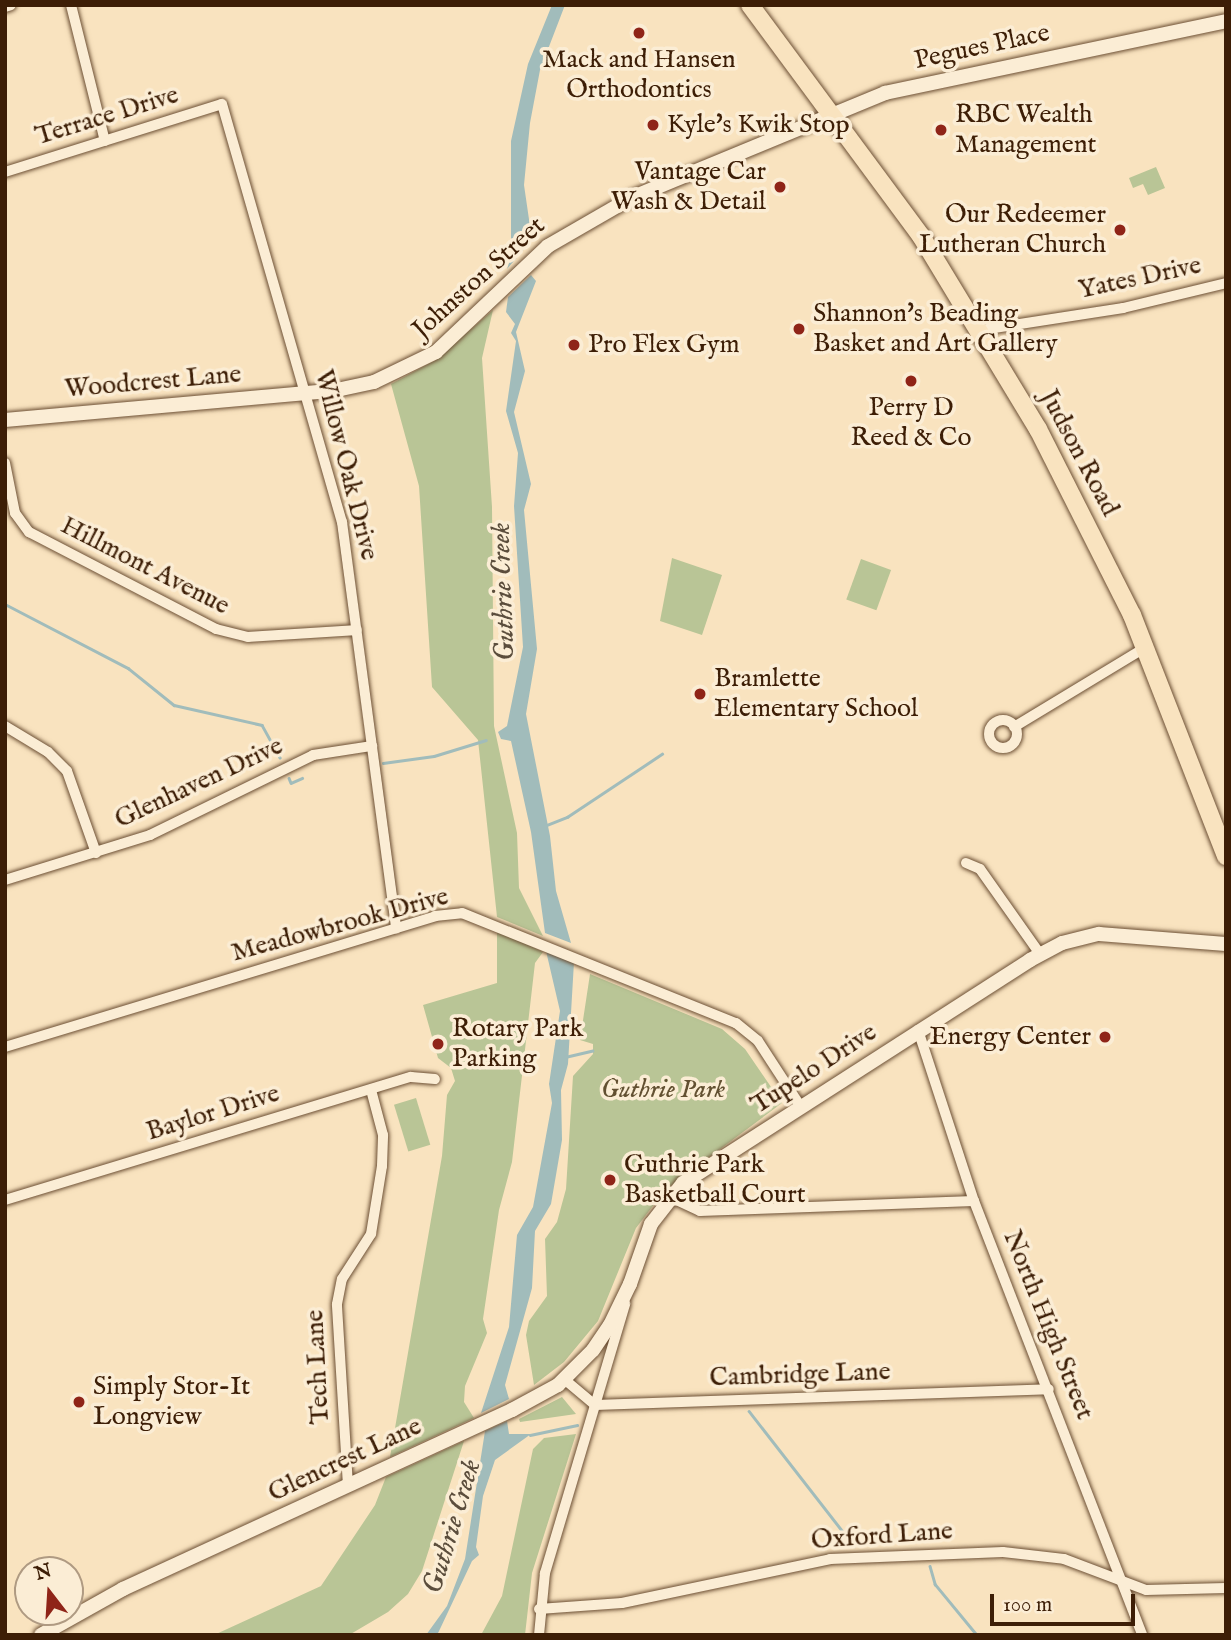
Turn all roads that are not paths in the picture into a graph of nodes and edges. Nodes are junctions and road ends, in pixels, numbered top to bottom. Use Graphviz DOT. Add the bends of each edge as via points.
graph roads {
  1 [pos="11,5"];
  2 [pos="71,5"];
  3 [pos="750,5"];
  4 [pos="5,7"];
  5 [pos="1226,21"];
  6 [pos="222,104"];
  7 [pos="833,113"];
  8 [pos="105,141"];
  9 [pos="5,172"];
  10 [pos="1226,283"];
  11 [pos="981,330"];
  12 [pos="306,394"];
  13 [pos="5,420"];
  14 [pos="5,464"];
  15 [pos="357,630"];
  16 [pos="1146,647"];
  17 [pos="5,726"];
  18 [pos="1014,727"];
  19 [pos="372,746"];
  20 [pos="96,853"];
  21 [pos="1226,856"];
  22 [pos="966,863"];
  23 [pos="5,880"];
  24 [pos="396,928"];
  25 [pos="1226,944"];
  26 [pos="1040,954"];
  27 [pos="918,1030"];
  28 [pos="5,1047"];
  29 [pos="435,1079"];
  30 [pos="371,1090"];
  31 [pos="802,1107"];
  32 [pos="670,1197"];
  33 [pos="5,1200"];
  34 [pos="974,1201"];
  35 [pos="631,1284"];
  36 [pos="564,1379"];
  37 [pos="1049,1389"];
  38 [pos="595,1405"];
  39 [pos="348,1486"];
  40 [pos="1125,1584"];
  41 [pos="1226,1588"];
  42 [pos="538,1609"];
  43 [pos="41,1635"];
  44 [pos="539,1635"];
  45 [pos="1142,1635"];
  1 -- 4 [label="street"];
  2 -- 8 [label="street"];
  3 -- 7 [label="main road, Judson Road"];
  5 -- 7 [label="street, Pegues Place" via="899,90"];
  6 -- 8 [label="street, Terrace Drive"];
  6 -- 12 [label="street, Willow Oak Drive"];
  7 -- 11 [label="main road, Judson Road"];
  7 -- 12 [label="street, Johnston Street" via="633,197 578,225 548,246 444,346 418,363 360,387"];
  8 -- 9 [label="street, Terrace Drive"];
  10 -- 11 [label="street, Yates Drive" via="1124,308"];
  11 -- 16 [label="main road, Judson Road" via="1062,473"];
  12 -- 13 [label="street, Woodcrest Lane"];
  12 -- 15 [label="street, Willow Oak Drive" via="342,522"];
  14 -- 15 [label="street, Hillmont Avenue" via="16,516 27,530 216,629 248,638"];
  15 -- 19 [label="street, Willow Oak Drive"];
  16 -- 18 [label="street"];
  16 -- 21 [label="main road, Judson Road"];
  17 -- 20 [label="street" via="48,752 67,771"];
  19 -- 20 [label="street, Glenhaven Drive" via="313,755 169,827"];
  19 -- 24 [label="street, Willow Oak Drive"];
  20 -- 23 [label="street, Glenhaven Drive"];
  22 -- 26 [label="street" via="980,869"];
  24 -- 28 [label="street, Meadowbrook Drive"];
  24 -- 31 [label="street, Meadowbrook Drive" via="448,913 478,916 726,1018 758,1041"];
  25 -- 26 [label="street, Tupelo Drive" via="1109,934 1073,939"];
  26 -- 27 [label="street, Tupelo Drive"];
  27 -- 31 [label="street, Tupelo Drive"];
  27 -- 34 [label="street, North High Street"];
  29 -- 30 [label="street, Baylor Drive" via="417,1076"];
  30 -- 33 [label="street, Baylor Drive"];
  30 -- 39 [label="street, Tech Lane" via="383,1135 382,1166 369,1240 342,1279 337,1304"];
  31 -- 32 [label="street, Tupelo Drive" via="702,1169"];
  32 -- 34 [label="street" via="700,1210"];
  32 -- 35 [label="street, Tupelo Drive" via="651,1224"];
  34 -- 37 [label="street, North High Street"];
  35 -- 36 [label="street, Glencrest Lane" via="602,1338"];
  35 -- 38 [label="street, Tupelo Drive" via="604,1388"];
  36 -- 38 [label="street"];
  36 -- 39 [label="street, Glencrest Lane" via="525,1404"];
  37 -- 38 [label="street, Cambridge Lane"];
  37 -- 40 [label="street, North High Street"];
  38 -- 42 [label="street, Tupelo Drive"];
  39 -- 43 [label="street, Glencrest Lane" via="123,1589"];
  40 -- 41 [label="street, Oxford Lane" via="1146,1591"];
  40 -- 42 [label="street, Oxford Lane" via="1064,1559 1015,1552 838,1558 622,1603"];
  40 -- 45 [label="street, North High Street"];
  42 -- 44 [label="street, Tupelo Drive"];
}
